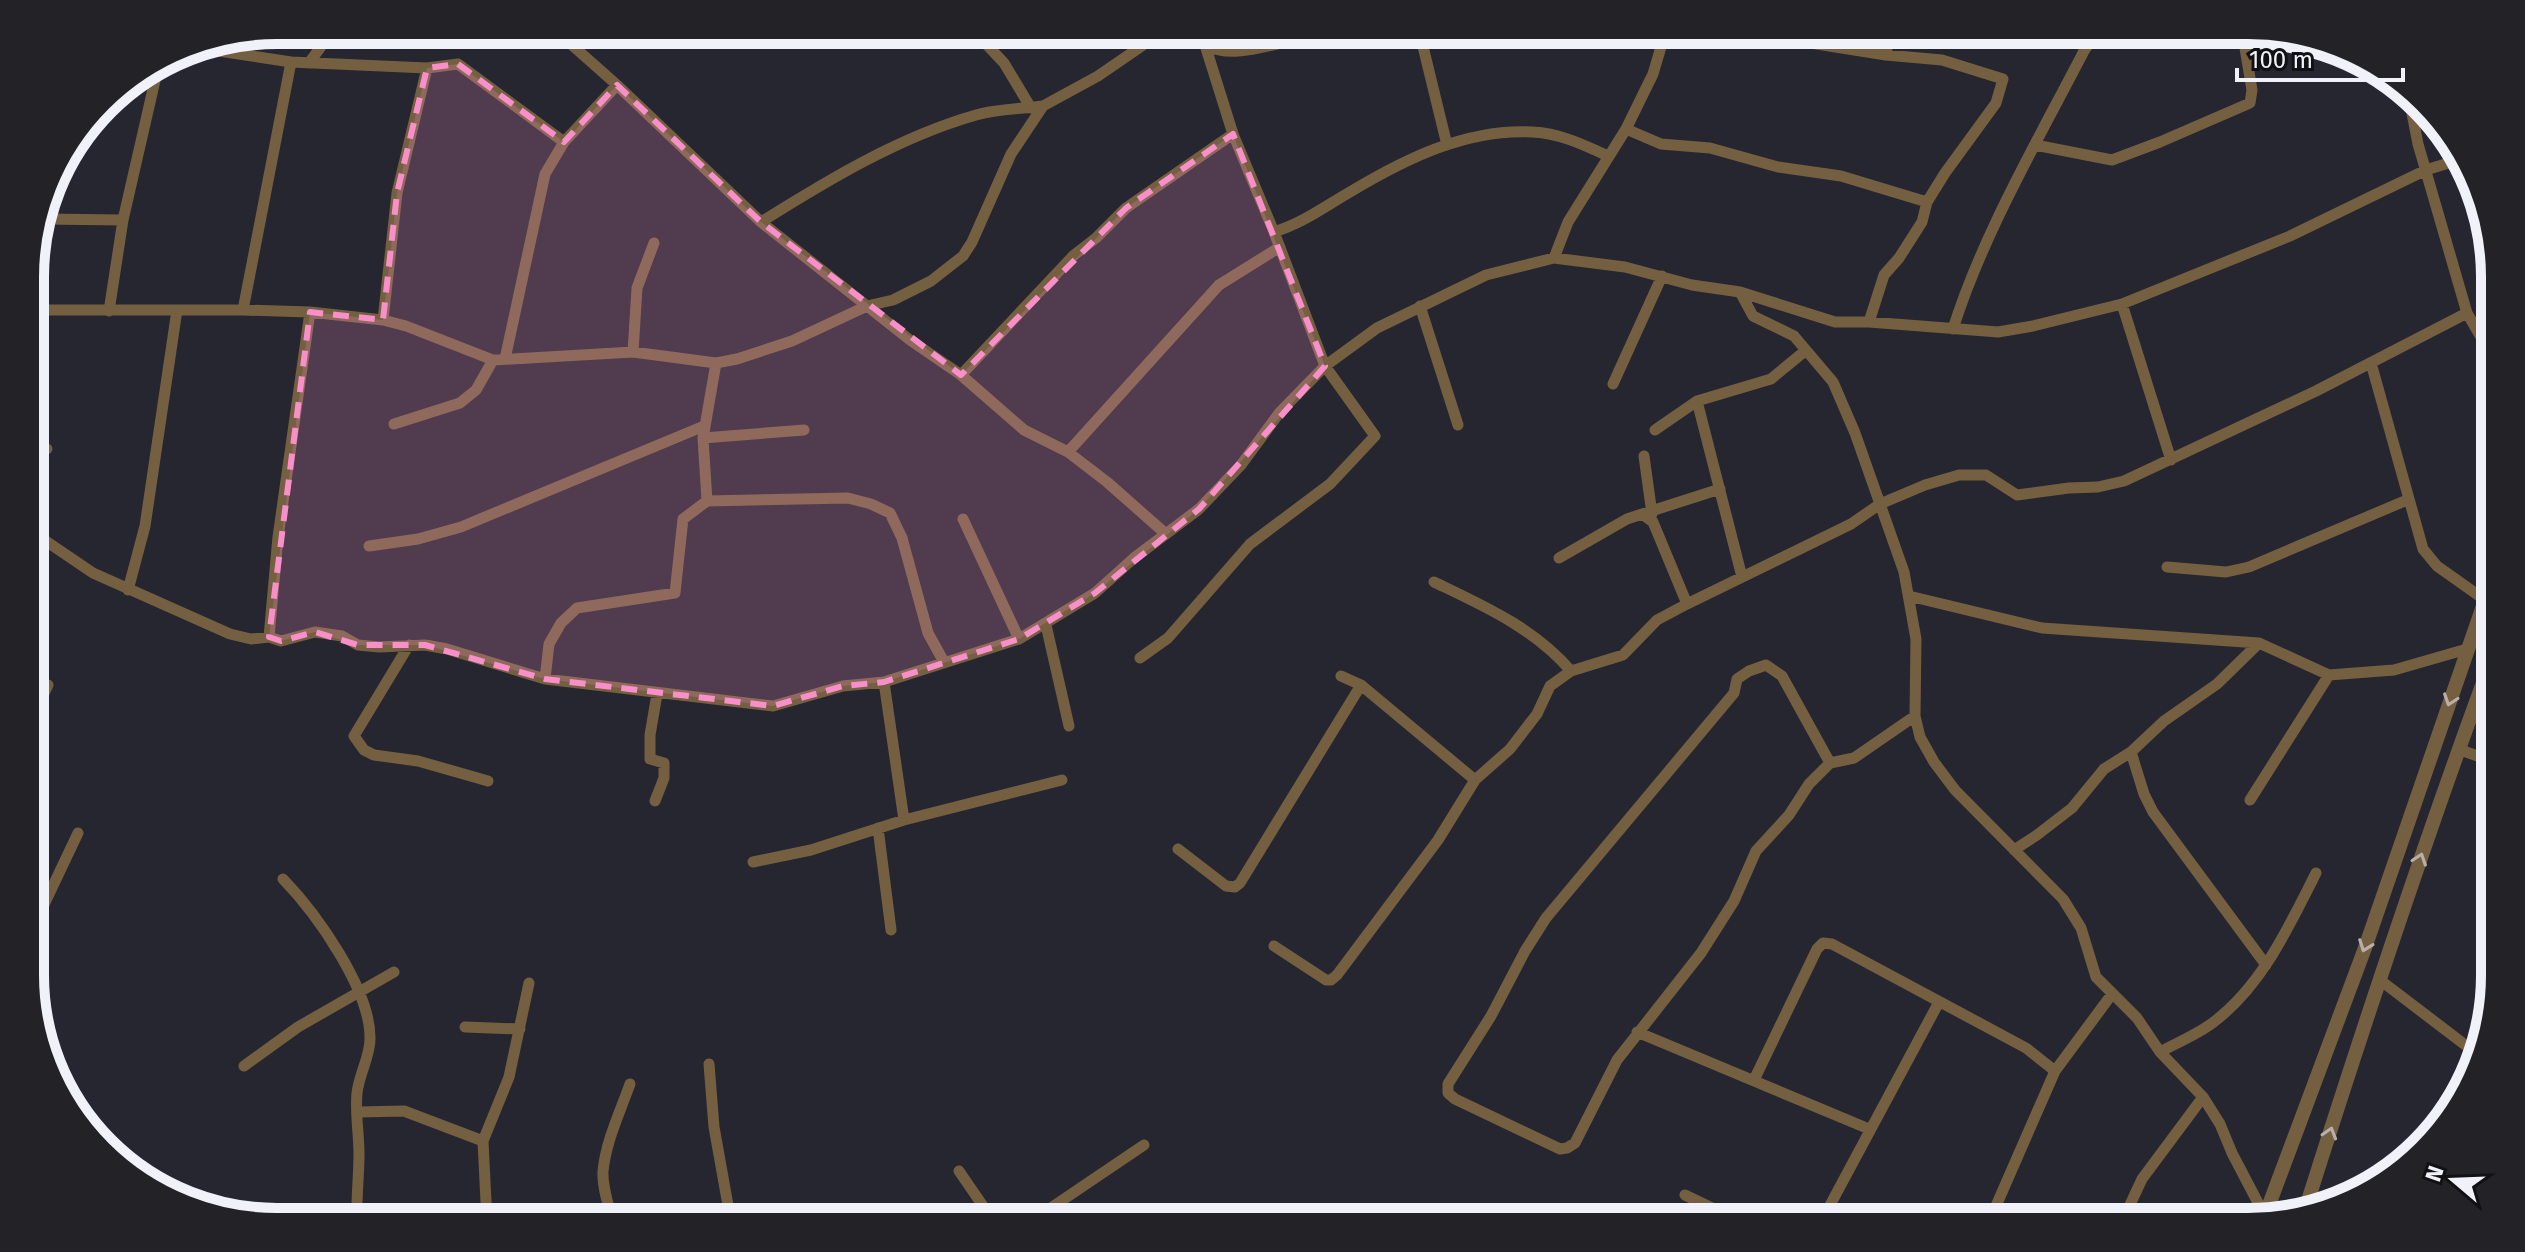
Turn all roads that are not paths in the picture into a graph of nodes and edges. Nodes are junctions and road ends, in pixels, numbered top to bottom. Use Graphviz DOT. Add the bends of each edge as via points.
graph roads {
  1 [pos="323,44"];
  2 [pos="571,44"];
  3 [pos="986,44"];
  4 [pos="1141,44"];
  5 [pos="1279,44"];
  6 [pos="1422,44"];
  7 [pos="1662,44"];
  8 [pos="1816,44"];
  9 [pos="1888,44"];
  10 [pos="2089,44"];
  11 [pos="2244,44"];
  12 [pos="1205,45"];
  13 [pos="1138,46"];
  14 [pos="220,51"];
  15 [pos="1886,55"];
  16 [pos="291,62"];
  17 [pos="309,63"];
  18 [pos="427,68"];
  19 [pos="156,78"];
  20 [pos="617,85"];
  21 [pos="1037,107"];
  22 [pos="2412,112"];
  23 [pos="1626,129"];
  24 [pos="1233,134"];
  25 [pos="564,142"];
  26 [pos="1447,145"];
  27 [pos="2035,145"];
  28 [pos="1608,156"];
  29 [pos="2451,162"];
  30 [pos="2426,170"];
  31 [pos="1927,202"];
  32 [pos="52,219"];
  33 [pos="123,220"];
  34 [pos="761,222"];
  35 [pos="1274,232"];
  36 [pos="654,243"];
  37 [pos="1280,247"];
  38 [pos="1554,258"];
  39 [pos="1662,276"];
  40 [pos="1740,292"];
  41 [pos="2122,304"];
  42 [pos="867,306"];
  43 [pos="1420,306"];
  44 [pos="44,310"];
  45 [pos="177,310"];
  46 [pos="243,310"];
  47 [pos="109,311"];
  48 [pos="310,312"];
  49 [pos="2467,313"];
  50 [pos="383,320"];
  51 [pos="1869,322"];
  52 [pos="1953,329"];
  53 [pos="2481,337"];
  54 [pos="1805,351"];
  55 [pos="633,352"];
  56 [pos="499,359"];
  57 [pos="716,363"];
  58 [pos="2371,363"];
  59 [pos="1325,366"];
  60 [pos="961,375"];
  61 [pos="1613,384"];
  62 [pos="1697,401"];
  63 [pos="394,424"];
  64 [pos="1458,425"];
  65 [pos="804,430"];
  66 [pos="1655,430"];
  67 [pos="704,432"];
  68 [pos="44,449"];
  69 [pos="47,449"];
  70 [pos="1068,452"];
  71 [pos="1644,456"];
  72 [pos="2171,460"];
  73 [pos="1720,489"];
  74 [pos="2407,500"];
  75 [pos="707,501"];
  76 [pos="1880,504"];
  77 [pos="1649,515"];
  78 [pos="963,519"];
  79 [pos="1166,534"];
  80 [pos="44,540"];
  81 [pos="369,546"];
  82 [pos="1559,558"];
  83 [pos="2167,567"];
  84 [pos="1742,577"];
  85 [pos="1434,582"];
  86 [pos="128,590"];
  87 [pos="1909,596"];
  88 [pos="2481,597"];
  89 [pos="1687,604"];
  90 [pos="2481,611"];
  91 [pos="1046,625"];
  92 [pos="269,637"];
  93 [pos="1019,639"];
  94 [pos="2259,643"];
  95 [pos="409,645"];
  96 [pos="2467,649"];
  97 [pos="1140,658"];
  98 [pos="944,662"];
  99 [pos="1571,671"];
  100 [pos="2329,675"];
  101 [pos="1341,676"];
  102 [pos="545,679"];
  103 [pos="884,682"];
  104 [pos="48,685"];
  105 [pos="1361,685"];
  106 [pos="2481,688"];
  107 [pos="44,694"];
  108 [pos="657,694"];
  109 [pos="1915,716"];
  110 [pos="1069,726"];
  111 [pos="2458,749"];
  112 [pos="2131,752"];
  113 [pos="2481,757"];
  114 [pos="1830,763"];
  115 [pos="1062,780"];
  116 [pos="1475,780"];
  117 [pos="488,781"];
  118 [pos="2250,800"];
  119 [pos="655,801"];
  120 [pos="904,820"];
  121 [pos="878,828"];
  122 [pos="78,833"];
  123 [pos="1178,849"];
  124 [pos="2014,850"];
  125 [pos="753,862"];
  126 [pos="2316,873"];
  127 [pos="283,879"];
  128 [pos="44,905"];
  129 [pos="891,930"];
  130 [pos="1274,946"];
  131 [pos="2266,965"];
  132 [pos="394,972"];
  133 [pos="2380,980"];
  134 [pos="529,983"];
  135 [pos="359,991"];
  136 [pos="2112,994"];
  137 [pos="1939,1002"];
  138 [pos="465,1027"];
  139 [pos="520,1029"];
  140 [pos="1637,1032"];
  141 [pos="2469,1049"];
  142 [pos="2160,1052"];
  143 [pos="709,1064"];
  144 [pos="244,1066"];
  145 [pos="2055,1071"];
  146 [pos="1754,1080"];
  147 [pos="630,1084"];
  148 [pos="2203,1097"];
  149 [pos="359,1112"];
  150 [pos="1869,1129"];
  151 [pos="483,1141"];
  152 [pos="1144,1145"];
  153 [pos="959,1171"];
  154 [pos="1685,1195"];
  155 [pos="2308,1200"];
  156 [pos="2269,1207"];
  157 [pos="357,1208"];
  158 [pos="486,1208"];
  159 [pos="609,1208"];
  160 [pos="728,1208"];
  161 [pos="984,1208"];
  162 [pos="1051,1208"];
  163 [pos="1712,1208"];
  164 [pos="1828,1208"];
  165 [pos="1995,1208"];
  166 [pos="2129,1208"];
  167 [pos="2260,1208"];
  1 -- 17 [label="street"];
  2 -- 20 [label="street"];
  3 -- 21 [label="street"];
  4 -- 13 [label="street"];
  5 -- 12 [label="street" via="1216,51"];
  6 -- 26 [label="street"];
  7 -- 23 [label="street"];
  8 -- 15 [label="street"];
  9 -- 15 [label="street"];
  10 -- 27 [label="street"];
  11 -- 27 [label="street" via="2250,103 2112,160"];
  12 -- 24 [label="street"];
  13 -- 21 [label="street" via="1098,76"];
  14 -- 16 [label="street"];
  15 -- 31 [label="street" via="1942,60 2003,79 1996,103"];
  16 -- 17 [label="street"];
  16 -- 46 [label="street"];
  17 -- 18 [label="street"];
  18 -- 25 [label="street" via="458,64"];
  18 -- 50 [label="street" via="397,193"];
  19 -- 33 [label="street"];
  20 -- 25 [label="street"];
  20 -- 34 [label="street"];
  21 -- 34 [label="street" via="978,114 916,138 819,186"];
  21 -- 42 [label="street" via="963,256 931,281"];
  22 -- 30 [label="street"];
  23 -- 28 [label="street"];
  23 -- 31 [label="street" via="1661,144 1710,148 1778,167 1841,176"];
  24 -- 35 [label="street"];
  24 -- 60 [label="street" via="1126,208"];
  25 -- 56 [label="street" via="545,174"];
  26 -- 28 [label="street" via="1470,136 1534,131 1575,140"];
  26 -- 35 [label="street" via="1401,163 1301,223"];
  27 -- 52 [label="street" via="1984,249"];
  28 -- 38 [label="street" via="1568,222"];
  29 -- 30 [label="street"];
  30 -- 41 [label="street" via="2290,236"];
  30 -- 49 [label="street"];
  31 -- 51 [label="street" via="1922,222 1884,275"];
  32 -- 33 [label="street"];
  33 -- 47 [label="street"];
  34 -- 42 [label="street"];
  35 -- 37 [label="street"];
  36 -- 55 [label="street" via="637,288"];
  37 -- 59 [label="street"];
  37 -- 70 [label="street" via="1219,285"];
  38 -- 39 [label="street"];
  38 -- 43 [label="street" via="1486,275"];
  39 -- 40 [label="street"];
  39 -- 61 [label="street"];
  40 -- 51 [label="street" via="1835,322"];
  40 -- 54 [label="street" via="1753,316 1794,336"];
  41 -- 52 [label="street" via="1998,332"];
  41 -- 72 [label="street"];
  42 -- 57 [label="street" via="792,341"];
  42 -- 60 [label="street"];
  43 -- 59 [label="street" via="1377,328"];
  43 -- 64 [label="street"];
  44 -- 47 [label="street"];
  45 -- 46 [label="street"];
  45 -- 47 [label="street"];
  45 -- 86 [label="street" via="145,526"];
  46 -- 48 [label="street"];
  48 -- 50 [label="street"];
  48 -- 92 [label="street"];
  49 -- 53 [label="street"];
  49 -- 58 [label="street"];
  50 -- 56 [label="street"];
  51 -- 52 [label="street"];
  54 -- 62 [label="street" via="1771,379"];
  54 -- 76 [label="street" via="1833,382"];
  55 -- 56 [label="street"];
  55 -- 57 [label="street"];
  56 -- 63 [label="street" via="460,403"];
  57 -- 67 [label="street"];
  58 -- 72 [label="street"];
  58 -- 74 [label="street"];
  59 -- 79 [label="street" via="1280,412 1232,475"];
  59 -- 97 [label="street" via="1375,436 1372,442 1330,484 1250,544 1168,638"];
  60 -- 70 [label="street" via="1024,430"];
  62 -- 66 [label="street"];
  62 -- 73 [label="street"];
  65 -- 67 [label="street"];
  67 -- 75 [label="street"];
  67 -- 81 [label="street" via="461,527"];
  68 -- 69 [label="street"];
  70 -- 79 [label="street"];
  71 -- 77 [label="street"];
  72 -- 76 [label="street" via="2098,487 2017,495 1986,475 1959,475"];
  73 -- 77 [label="street"];
  73 -- 84 [label="street"];
  74 -- 83 [label="street" via="2249,567 2226,572"];
  74 -- 88 [label="street" via="2423,549 2437,566"];
  75 -- 98 [label="street" via="848,498 890,513 928,633"];
  75 -- 102 [label="street" via="683,519 675,593 577,608 549,644"];
  76 -- 84 [label="street" via="1851,524"];
  76 -- 87 [label="street"];
  77 -- 82 [label="street" via="1627,519"];
  77 -- 89 [label="street"];
  78 -- 93 [label="street"];
  79 -- 91 [label="street" via="1095,593"];
  80 -- 86 [label="street"];
  84 -- 89 [label="street"];
  85 -- 99 [label="street" via="1528,630"];
  86 -- 92 [label="street" via="230,634"];
  87 -- 94 [label="street" via="2042,628"];
  87 -- 109 [label="street" via="1916,639"];
  89 -- 99 [label="street" via="1657,620 1623,655"];
  90 -- 96 [label="street"];
  91 -- 93 [label="street"];
  91 -- 110 [label="street"];
  92 -- 95 [label="street" via="281,641 315,632 358,645"];
  93 -- 98 [label="street"];
  94 -- 100 [label="street"];
  94 -- 112 [label="street"];
  95 -- 102 [label="street" via="447,649"];
  95 -- 117 [label="street" via="354,736 374,755"];
  96 -- 100 [label="street" via="2394,670"];
  96 -- 156 [label="street, one-way"];
  98 -- 103 [label="street"];
  99 -- 116 [label="street" via="1550,686 1519,738"];
  100 -- 118 [label="street"];
  101 -- 105 [label="street"];
  102 -- 108 [label="street"];
  103 -- 108 [label="street" via="843,686 773,706"];
  103 -- 120 [label="street"];
  104 -- 107 [label="street"];
  105 -- 116 [label="street"];
  105 -- 123 [label="street" via="1240,883 1226,886"];
  106 -- 111 [label="street"];
  108 -- 119 [label="street" via="650,759 664,763 664,778"];
  109 -- 114 [label="street" via="1854,758"];
  109 -- 124 [label="street" via="1934,762"];
  111 -- 113 [label="street"];
  133 -- 111 [label="street, one-way"];
  112 -- 124 [label="street" via="2104,769 2072,808"];
  112 -- 131 [label="street" via="2153,812"];
  114 -- 140 [label="street" via="1756,851 1718,928"];
  114 -- 140 [label="street" via="1782,676 1766,665 1737,679 1734,693 1546,918 1448,1084 1448,1093 1567,1148 1575,1143"];
  115 -- 120 [label="street"];
  116 -- 130 [label="street" via="1393,903 1331,980"];
  120 -- 121 [label="street"];
  121 -- 125 [label="street"];
  121 -- 129 [label="street"];
  122 -- 128 [label="street"];
  124 -- 136 [label="street" via="2063,899 2081,928 2096,977"];
  126 -- 131 [label="street"];
  127 -- 135 [label="street" via="323,928"];
  131 -- 142 [label="street" via="2212,1024"];
  132 -- 135 [label="street"];
  133 -- 141 [label="street"];
  155 -- 133 [label="street, one-way"];
  134 -- 139 [label="street"];
  135 -- 144 [label="street"];
  135 -- 149 [label="street" via="371,1041 357,1093"];
  136 -- 142 [label="street"];
  136 -- 145 [label="street"];
  137 -- 145 [label="street" via="2026,1048"];
  137 -- 146 [label="street" via="1823,943"];
  137 -- 150 [label="street"];
  138 -- 139 [label="street"];
  139 -- 151 [label="street" via="509,1077"];
  140 -- 146 [label="street"];
  142 -- 148 [label="street"];
  143 -- 160 [label="street"];
  145 -- 165 [label="street"];
  146 -- 150 [label="street"];
  147 -- 159 [label="street" via="603,1173"];
  148 -- 166 [label="street" via="2142,1179"];
  148 -- 167 [label="street"];
  149 -- 151 [label="street" via="404,1111"];
  149 -- 157 [label="street"];
  150 -- 164 [label="street"];
  151 -- 158 [label="street"];
  152 -- 162 [label="street"];
  153 -- 161 [label="street"];
  154 -- 163 [label="street"];
}
